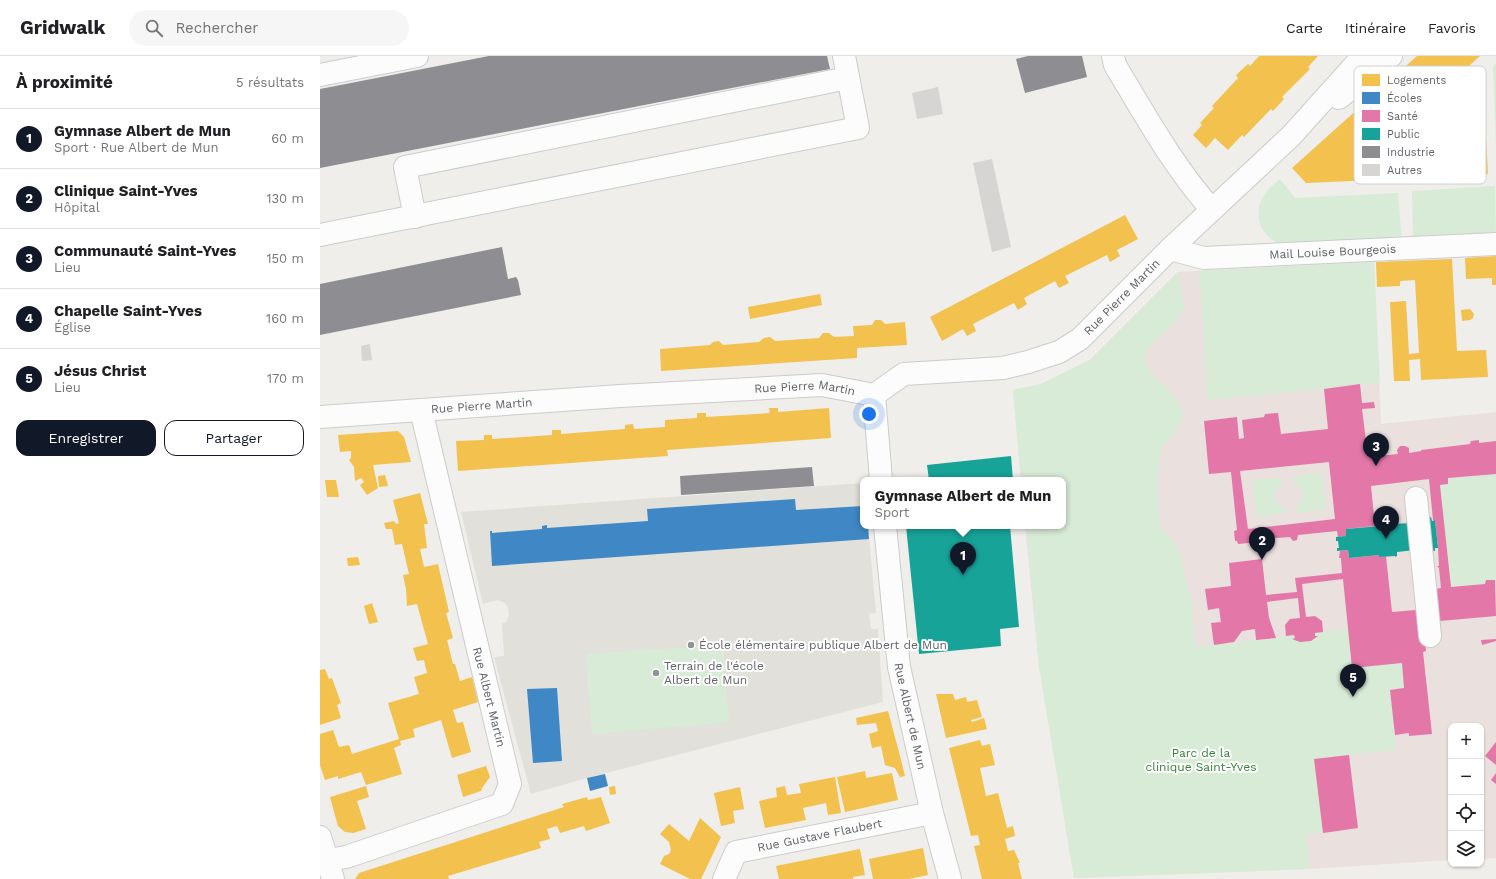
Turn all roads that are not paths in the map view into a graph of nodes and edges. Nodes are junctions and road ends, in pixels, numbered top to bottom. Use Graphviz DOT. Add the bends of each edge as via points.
graph roads {
  1 [pos="417,56"];
  2 [pos="844,56"];
  3 [pos="1113,56"];
  4 [pos="1363,56"];
  5 [pos="1391,56"];
  6 [pos="1378,66"];
  7 [pos="320,74"];
  8 [pos="848,78"];
  9 [pos="1354,86"];
  10 [pos="1291,136"];
  11 [pos="1212,210"];
  12 [pos="415,216"];
  13 [pos="320,235"];
  14 [pos="1496,244"];
  15 [pos="1170,248"];
  16 [pos="874,395"];
  17 [pos="421,410"];
  18 [pos="320,417"];
  19 [pos="881,477"];
  20 [pos="1416,498"];
  21 [pos="885,529"];
  22 [pos="1430,636"];
  23 [pos="932,813"];
  24 [pos="320,837"];
  25 [pos="330,870"];
  26 [pos="724,879"];
  27 [pos="950,879"];
  1 -- 7 [label="street"];
  2 -- 8 [label="street"];
  3 -- 11 [label="street" via="1115,65 1157,135 1194,189"];
  4 -- 10 [label="street, Rue Pierre Martin"];
  5 -- 6 [label="street, Rue Pierre Martin"];
  8 -- 12 [label="street" via="405,167"];
  8 -- 12 [label="street" via="858,128"];
  9 -- 10 [label="street, Rue Pierre Martin"];
  10 -- 11 [label="street, Rue Pierre Martin"];
  11 -- 15 [label="street, Rue Pierre Martin"];
  12 -- 13 [label="street"];
  14 -- 15 [label="street, Mail Louise Bourgeois" via="1204,258"];
  15 -- 16 [label="street, Rue Pierre Martin" via="1080,339 1059,352 1003,368 904,374"];
  16 -- 17 [label="street, Rue Pierre Martin" via="822,385"];
  16 -- 19 [label="street"];
  17 -- 18 [label="street, Rue Pierre Martin"];
  17 -- 25 [label="street, Rue Albert Martin" via="510,784 502,804 346,857"];
  20 -- 22 [label="street"];
  21 -- 23 [label="street, Rue Albert de Mun" via="899,667"];
  23 -- 26 [label="street, Rue Gustave Flaubert" via="736,852"];
  23 -- 27 [label="street, Rue Albert de Mun"];
  24 -- 25 [label="street"];
}
